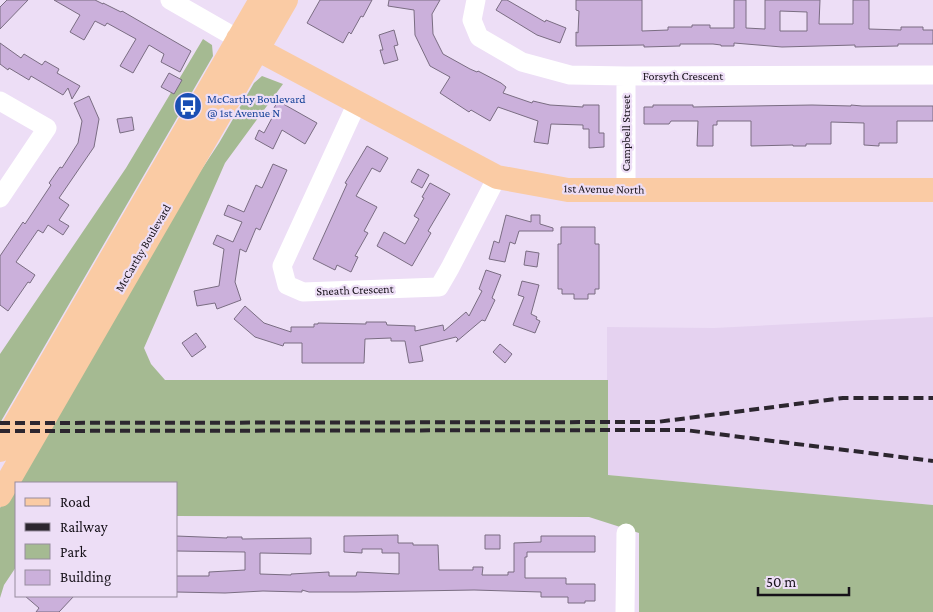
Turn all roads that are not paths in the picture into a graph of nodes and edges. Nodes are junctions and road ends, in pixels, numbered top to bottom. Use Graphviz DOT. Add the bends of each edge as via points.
graph roads {
  1 [pos="170,0"];
  2 [pos="261,0"];
  3 [pos="286,0"];
  4 [pos="476,0"];
  5 [pos="248,44"];
  6 [pos="933,75"];
  7 [pos="626,76"];
  8 [pos="0,101"];
  9 [pos="357,103"];
  10 [pos="497,176"];
  11 [pos="626,190"];
  12 [pos="933,190"];
  13 [pos="0,198"];
  14 [pos="0,450"];
  15 [pos="0,495"];
  16 [pos="626,533"];
  17 [pos="625,612"];
  1 -- 5 [label="street, 1st Avenue North"];
  2 -- 5 [label="main road, McCarthy Boulevard"];
  3 -- 5 [label="main road, McCarthy Boulevard"];
  4 -- 7 [label="street, Forsyth Crescent" via="472,20 479,36 522,62 570,75"];
  5 -- 9 [label="main road, 1st Avenue North"];
  5 -- 14 [label="main road, McCarthy Boulevard"];
  5 -- 15 [label="main road, McCarthy Boulevard"];
  6 -- 7 [label="street, Forsyth Crescent"];
  7 -- 11 [label="street, Campbell Street"];
  8 -- 13 [label="street" via="47,128"];
  9 -- 10 [label="main road, 1st Avenue North"];
  9 -- 10 [label="street, Sneath Crescent" via="282,266 287,285 303,292 439,287"];
  10 -- 11 [label="main road, 1st Avenue North" via="568,190"];
  11 -- 12 [label="main road, 1st Avenue North"];
  16 -- 17 [label="street"];
}
